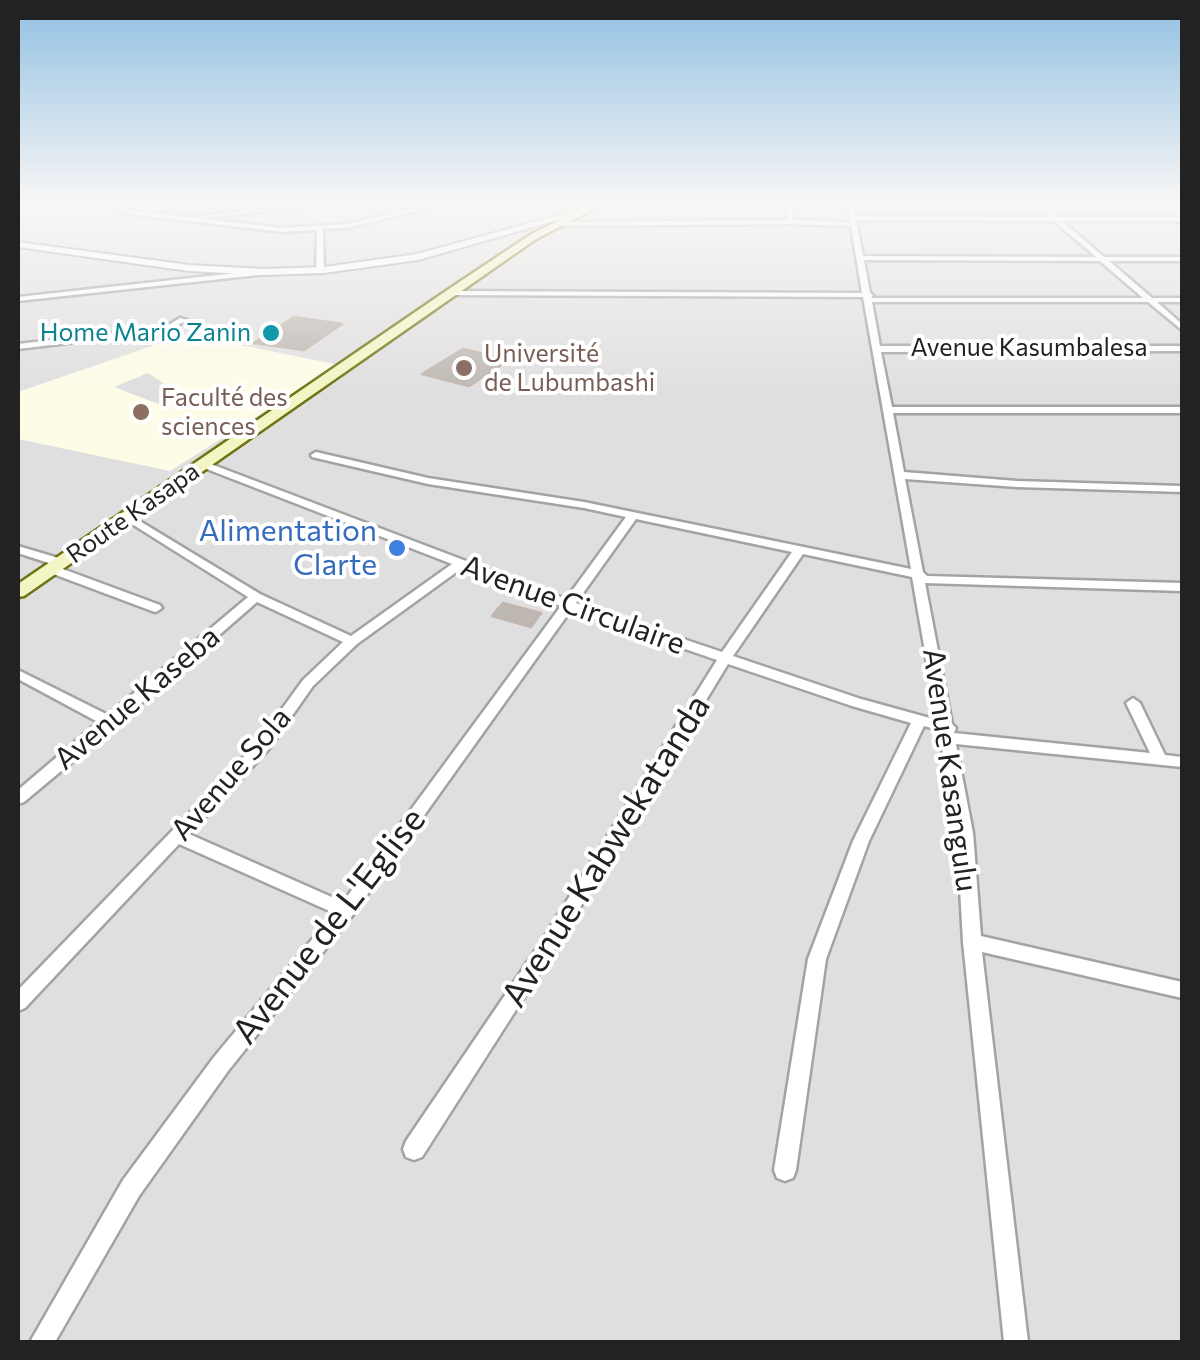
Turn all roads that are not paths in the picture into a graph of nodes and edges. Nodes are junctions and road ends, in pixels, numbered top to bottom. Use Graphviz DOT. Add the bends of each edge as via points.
graph roads {
  1 [pos="194,267"];
  2 [pos="340,267"];
  3 [pos="487,267"];
  4 [pos="861,267"];
  5 [pos="1111,267"];
  6 [pos="320,270"];
  7 [pos="264,272"];
  8 [pos="450,293"];
  9 [pos="869,298"];
  10 [pos="18,299"];
  11 [pos="1150,300"];
  12 [pos="1182,300"];
  13 [pos="182,320"];
  14 [pos="1182,328"];
  15 [pos="18,347"];
  16 [pos="1182,348"];
  17 [pos="876,349"];
  18 [pos="890,410"];
  19 [pos="1182,410"];
  20 [pos="316,455"];
  21 [pos="203,464"];
  22 [pos="898,475"];
  23 [pos="1182,488"];
  24 [pos="128,517"];
  25 [pos="630,518"];
  26 [pos="18,549"];
  27 [pos="798,552"];
  28 [pos="460,564"];
  29 [pos="56,566"];
  30 [pos="921,577"];
  31 [pos="1182,587"];
  32 [pos="18,592"];
  33 [pos="256,597"];
  34 [pos="568,604"];
  35 [pos="156,608"];
  36 [pos="352,641"];
  37 [pos="726,660"];
  38 [pos="18,676"];
  39 [pos="1133,704"];
  40 [pos="920,721"];
  41 [pos="110,722"];
  42 [pos="949,733"];
  43 [pos="1160,759"];
  44 [pos="1182,762"];
  45 [pos="18,798"];
  46 [pos="179,837"];
  47 [pos="346,911"];
  48 [pos="972,942"];
  49 [pos="1182,990"];
  50 [pos="18,1002"];
  51 [pos="414,1149"];
  52 [pos="785,1170"];
  53 [pos="42,1342"];
  54 [pos="1016,1342"];
  1 -- 7 [label="street"];
  2 -- 6 [label="street"];
  3 -- 8 [label="main road, Route Kasapa"];
  4 -- 9 [label="street, Avenue Kasangulu"];
  5 -- 11 [label="street"];
  6 -- 7 [label="street"];
  7 -- 10 [label="street"];
  8 -- 9 [label="street"];
  8 -- 21 [label="main road, Route Kasapa"];
  9 -- 11 [label="street"];
  9 -- 17 [label="street, Avenue Kasangulu"];
  11 -- 12 [label="street"];
  11 -- 14 [label="street"];
  13 -- 15 [label="street" via="167,329"];
  16 -- 17 [label="street, Avenue Kasumbalesa"];
  17 -- 18 [label="street, Avenue Kasangulu"];
  18 -- 19 [label="street"];
  18 -- 22 [label="street, Avenue Kasangulu"];
  20 -- 25 [label="street"];
  21 -- 24 [label="main road, Route Kasapa"];
  21 -- 28 [label="street, Avenue Circulaire"];
  22 -- 23 [label="street"];
  22 -- 30 [label="street, Avenue Kasangulu"];
  24 -- 29 [label="main road, Route Kasapa"];
  24 -- 33 [label="street"];
  25 -- 27 [label="street"];
  25 -- 34 [label="street, Avenue de L'Eglise"];
  26 -- 29 [label="street"];
  27 -- 30 [label="street"];
  27 -- 37 [label="street, Avenue Kabwekatanda"];
  28 -- 34 [label="street, Avenue Circulaire"];
  28 -- 36 [label="street, Avenue Sola"];
  29 -- 32 [label="main road, Route Kasapa"];
  29 -- 35 [label="street"];
  30 -- 31 [label="street"];
  30 -- 42 [label="street, Avenue Kasangulu"];
  33 -- 36 [label="street"];
  33 -- 41 [label="street, Avenue Kaseba"];
  34 -- 37 [label="street, Avenue Circulaire"];
  34 -- 47 [label="street, Avenue de L'Eglise"];
  36 -- 46 [label="street, Avenue Sola" via="308,683 263,746"];
  37 -- 40 [label="street, Avenue Circulaire"];
  37 -- 51 [label="street, Avenue Kabwekatanda"];
  38 -- 41 [label="street"];
  39 -- 43 [label="street"];
  40 -- 42 [label="street, Avenue Circulaire"];
  40 -- 52 [label="street" via="862,841 817,958"];
  41 -- 45 [label="street, Avenue Kaseba"];
  42 -- 43 [label="street, Avenue Circulaire"];
  42 -- 48 [label="street, Avenue Kasangulu"];
  43 -- 44 [label="street, Avenue Circulaire"];
  46 -- 47 [label="street"];
  46 -- 50 [label="street, Avenue Sola"];
  47 -- 53 [label="street, Avenue de L'Eglise" via="131,1188"];
  48 -- 49 [label="street"];
  48 -- 54 [label="street, Avenue Kasangulu"];
}
